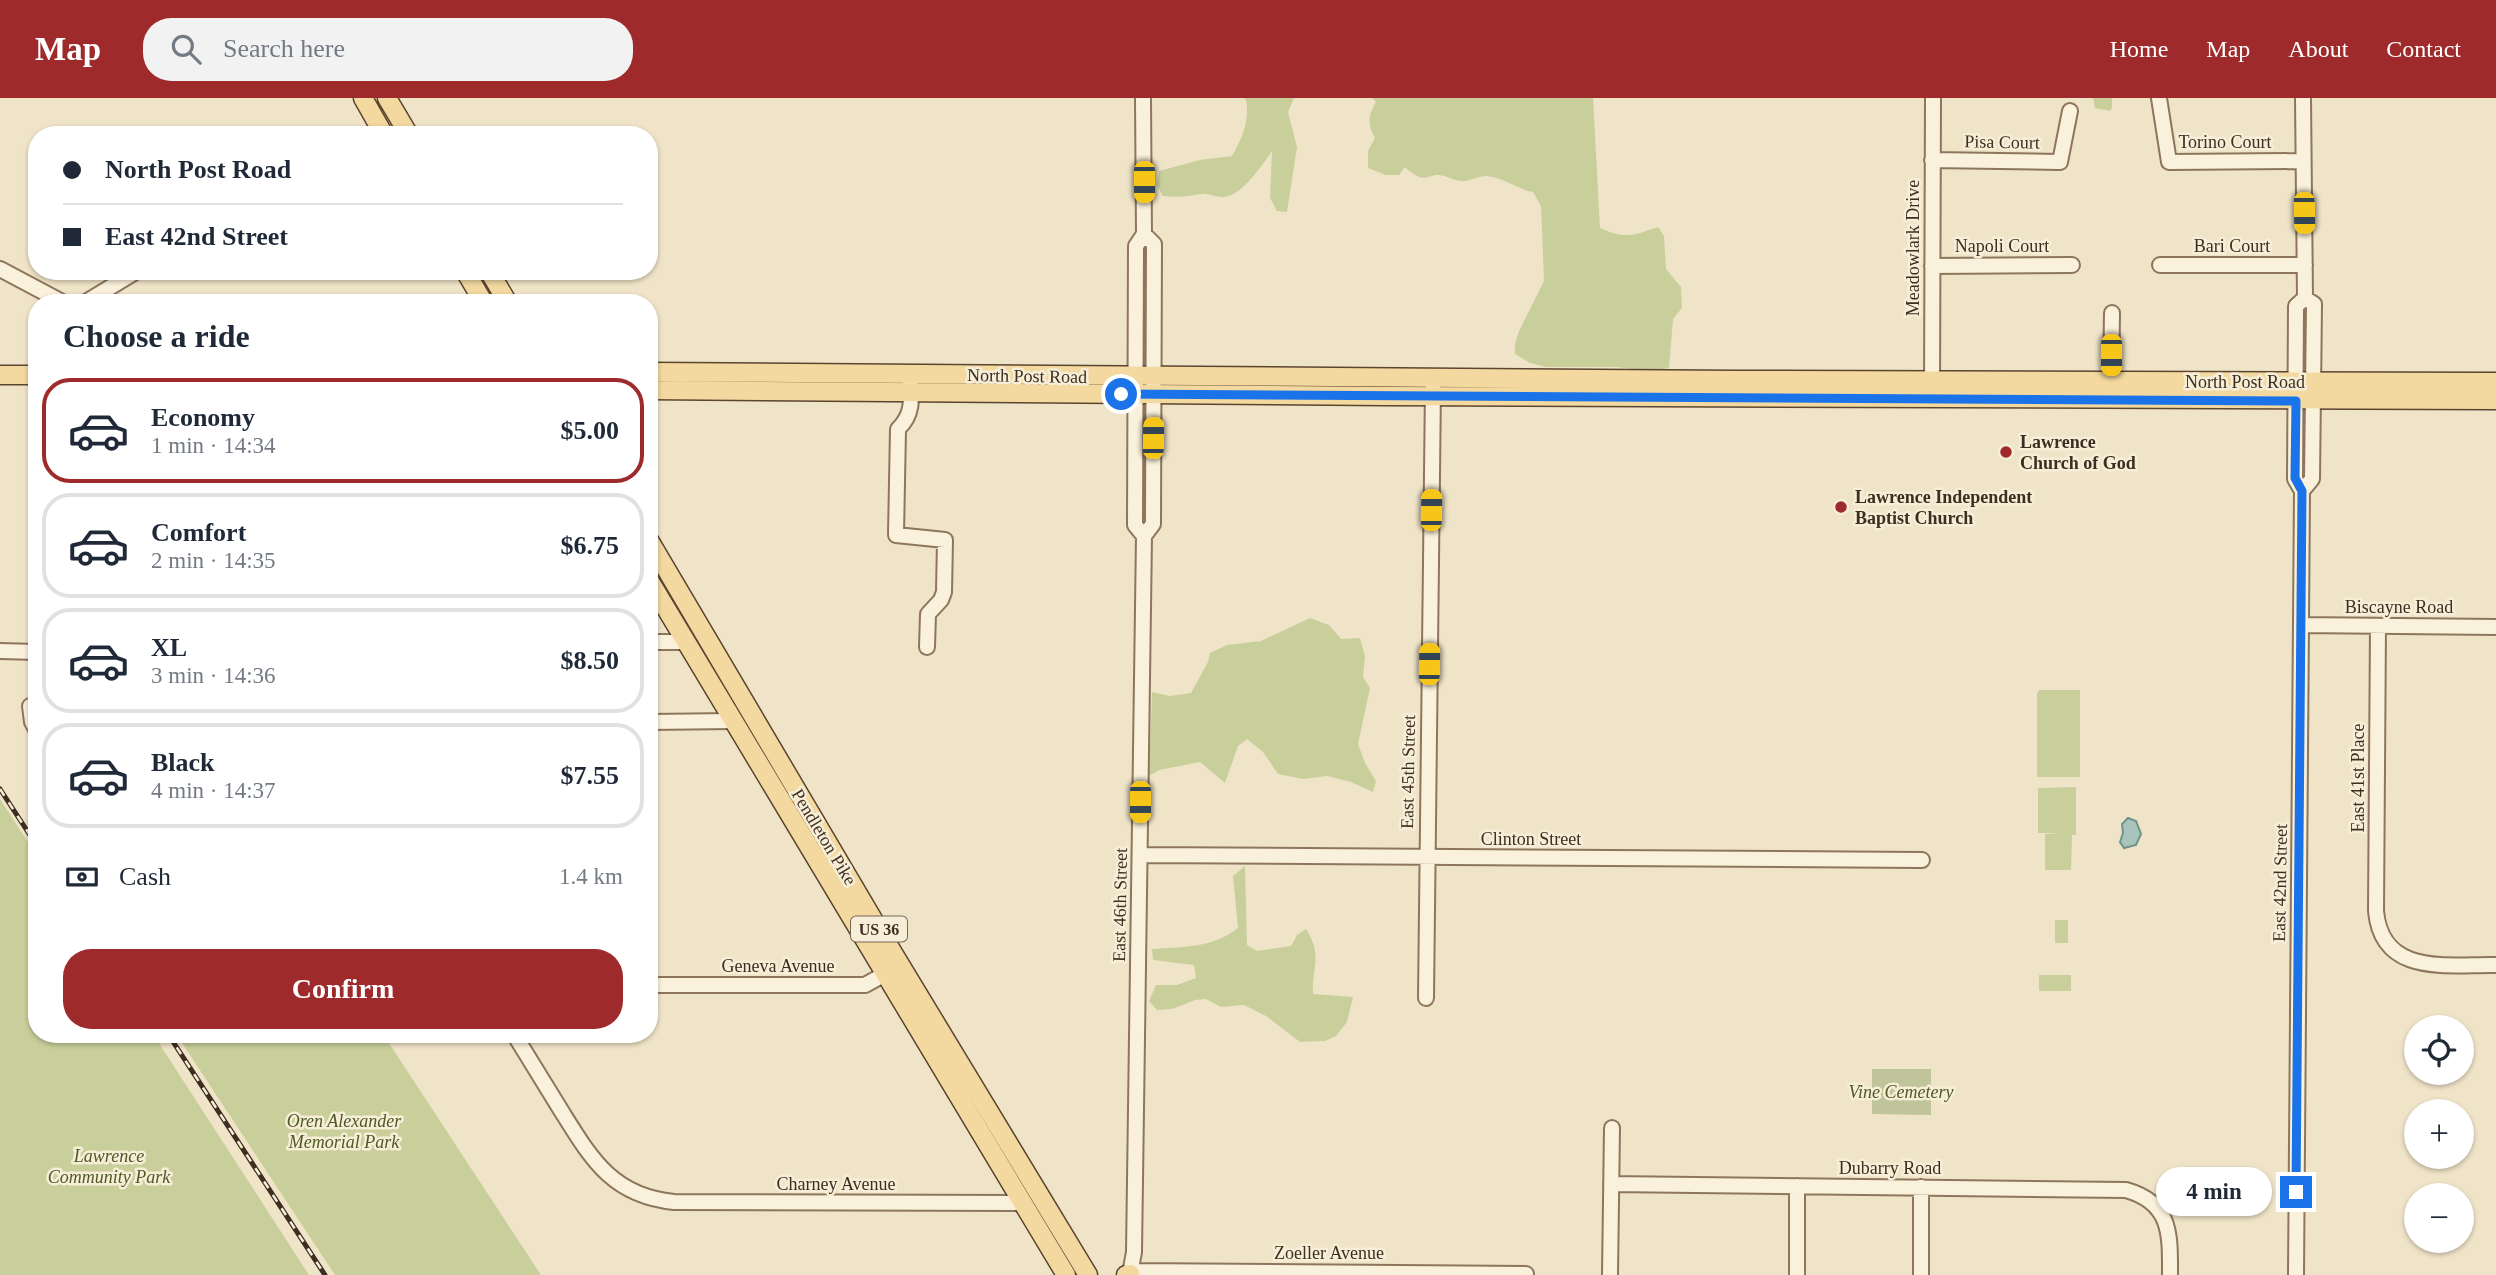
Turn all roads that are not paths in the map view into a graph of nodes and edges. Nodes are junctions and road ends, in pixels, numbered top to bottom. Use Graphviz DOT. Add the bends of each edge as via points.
graph roads {
  1 [pos="363,98"];
  2 [pos="387,98"];
  3 [pos="1143,98"];
  4 [pos="1933,98"];
  5 [pos="2160,98"];
  6 [pos="2302,98"];
  7 [pos="2070,111"];
  8 [pos="379,126"];
  9 [pos="404,126"];
  10 [pos="1933,160"];
  11 [pos="2303,161"];
  12 [pos="2072,265"];
  13 [pos="2160,265"];
  14 [pos="2305,265"];
  15 [pos="1932,266"];
  16 [pos="0,270"];
  17 [pos="122,280"];
  18 [pos="47,294"];
  19 [pos="99,294"];
  20 [pos="2305,298"];
  21 [pos="2112,313"];
  22 [pos="658,372"];
  23 [pos="0,375"];
  24 [pos="28,376"];
  25 [pos="1433,377"];
  26 [pos="1932,379"];
  27 [pos="2111,381"];
  28 [pos="2314,382"];
  29 [pos="2496,382"];
  30 [pos="909,384"];
  31 [pos="1145,385"];
  32 [pos="658,390"];
  33 [pos="2302,394"];
  34 [pos="1433,396"];
  35 [pos="1932,398"];
  36 [pos="2496,400"];
  37 [pos="658,556"];
  38 [pos="658,595"];
  39 [pos="2301,625"];
  40 [pos="2378,626"];
  41 [pos="2496,627"];
  42 [pos="658,642"];
  43 [pos="687,642"];
  44 [pos="928,647"];
  45 [pos="0,651"];
  46 [pos="28,652"];
  47 [pos="733,721"];
  48 [pos="658,722"];
  49 [pos="1140,855"];
  50 [pos="1427,858"];
  51 [pos="1922,860"];
  52 [pos="901,965"];
  53 [pos="2496,965"];
  54 [pos="885,975"];
  55 [pos="658,985"];
  56 [pos="1426,998"];
  57 [pos="520,1043"];
  58 [pos="1612,1128"];
  59 [pos="1611,1184"];
  60 [pos="1797,1186"];
  61 [pos="1921,1187"];
  62 [pos="1022,1203"];
  63 [pos="1129,1274"];
  64 [pos="1526,1274"];
  65 [pos="1066,1275"];
  66 [pos="1088,1275"];
  67 [pos="1610,1275"];
  68 [pos="1797,1275"];
  69 [pos="1921,1275"];
  70 [pos="2170,1275"];
  71 [pos="2296,1275"];
  1 -- 8 [label="main road"];
  2 -- 9 [label="main road"];
  3 -- 31 [label="street, East 46th Street" via="1144,234 1154,244"];
  4 -- 10 [label="street, Meadowlark Drive"];
  5 -- 11 [label="street, Torino Court" via="2169,162"];
  6 -- 11 [label="street, East 42nd Street"];
  7 -- 10 [label="street, Pisa Court" via="2060,162"];
  10 -- 15 [label="street, Meadowlark Drive"];
  11 -- 14 [label="street, East 42nd Street"];
  12 -- 15 [label="street, Napoli Court"];
  13 -- 14 [label="street, Bari Court"];
  14 -- 20 [label="street, East 42nd Street"];
  15 -- 26 [label="street, Meadowlark Drive"];
  16 -- 18 [label="street"];
  17 -- 19 [label="street"];
  20 -- 28 [label="street, East 42nd Street" via="2314,304"];
  20 -- 33 [label="street, East 42nd Street" via="2296,306"];
  21 -- 27 [label="street"];
  22 -- 30 [label="main road, North Post Road"];
  23 -- 24 [label="main road"];
  25 -- 26 [label="main road, North Post Road"];
  25 -- 31 [label="main road, North Post Road"];
  25 -- 34 [label="street, East 45th Street"];
  26 -- 27 [label="main road, North Post Road"];
  26 -- 35 [label="street, Meadowlark Drive"];
  27 -- 33 [label="main road, North Post Road"];
  28 -- 29 [label="main road, North Post Road"];
  28 -- 33 [label="main road, North Post Road"];
  30 -- 31 [label="main road, North Post Road"];
  30 -- 32 [label="main road, North Post Road"];
  30 -- 44 [label="street" via="907,421 898,429 896,536 945,540 944,592 929,614"];
  31 -- 34 [label="main road, North Post Road"];
  31 -- 49 [label="street, East 46th Street" via="1135,525 1143,536"];
  33 -- 35 [label="main road, North Post Road"];
  33 -- 36 [label="main road, North Post Road"];
  33 -- 39 [label="street, East 42nd Street" via="2295,478 2302,491"];
  34 -- 35 [label="main road, North Post Road"];
  34 -- 50 [label="street, East 45th Street"];
  37 -- 52 [label="main road, Pendleton Pike / US 36"];
  38 -- 43 [label="main road, Pendleton Pike / US 36"];
  39 -- 40 [label="street, Biscayne Road"];
  39 -- 71 [label="street, East 42nd Street"];
  40 -- 41 [label="street, Biscayne Road"];
  40 -- 53 [label="street, East 41st Place" via="2379,930 2396,952 2417,963"];
  42 -- 43 [label="street"];
  43 -- 47 [label="main road, Pendleton Pike / US 36"];
  45 -- 46 [label="street"];
  47 -- 48 [label="street"];
  47 -- 54 [label="main road, Pendleton Pike / US 36"];
  49 -- 50 [label="street, Clinton Street"];
  49 -- 63 [label="street, East 46th Street" via="1136,1149"];
  50 -- 51 [label="street, Clinton Street"];
  50 -- 56 [label="street, East 45th Street"];
  52 -- 54 [label="street, Geneva Avenue"];
  52 -- 66 [label="main road, Pendleton Pike / US 36"];
  54 -- 55 [label="street, Geneva Avenue" via="865,985"];
  54 -- 62 [label="main road, Pendleton Pike / US 36"];
  57 -- 62 [label="street, Charney Avenue" via="596,1163 623,1187 650,1198 674,1202"];
  58 -- 59 [label="street"];
  59 -- 60 [label="street, Dubarry Road"];
  59 -- 67 [label="street"];
  60 -- 61 [label="street, Dubarry Road"];
  60 -- 68 [label="street"];
  61 -- 69 [label="street"];
  61 -- 70 [label="street, Dubarry Road" via="2126,1189 2149,1200 2161,1213 2170,1233"];
  62 -- 65 [label="main road, Pendleton Pike / US 36"];
  63 -- 64 [label="street, Zoeller Avenue"];
}
